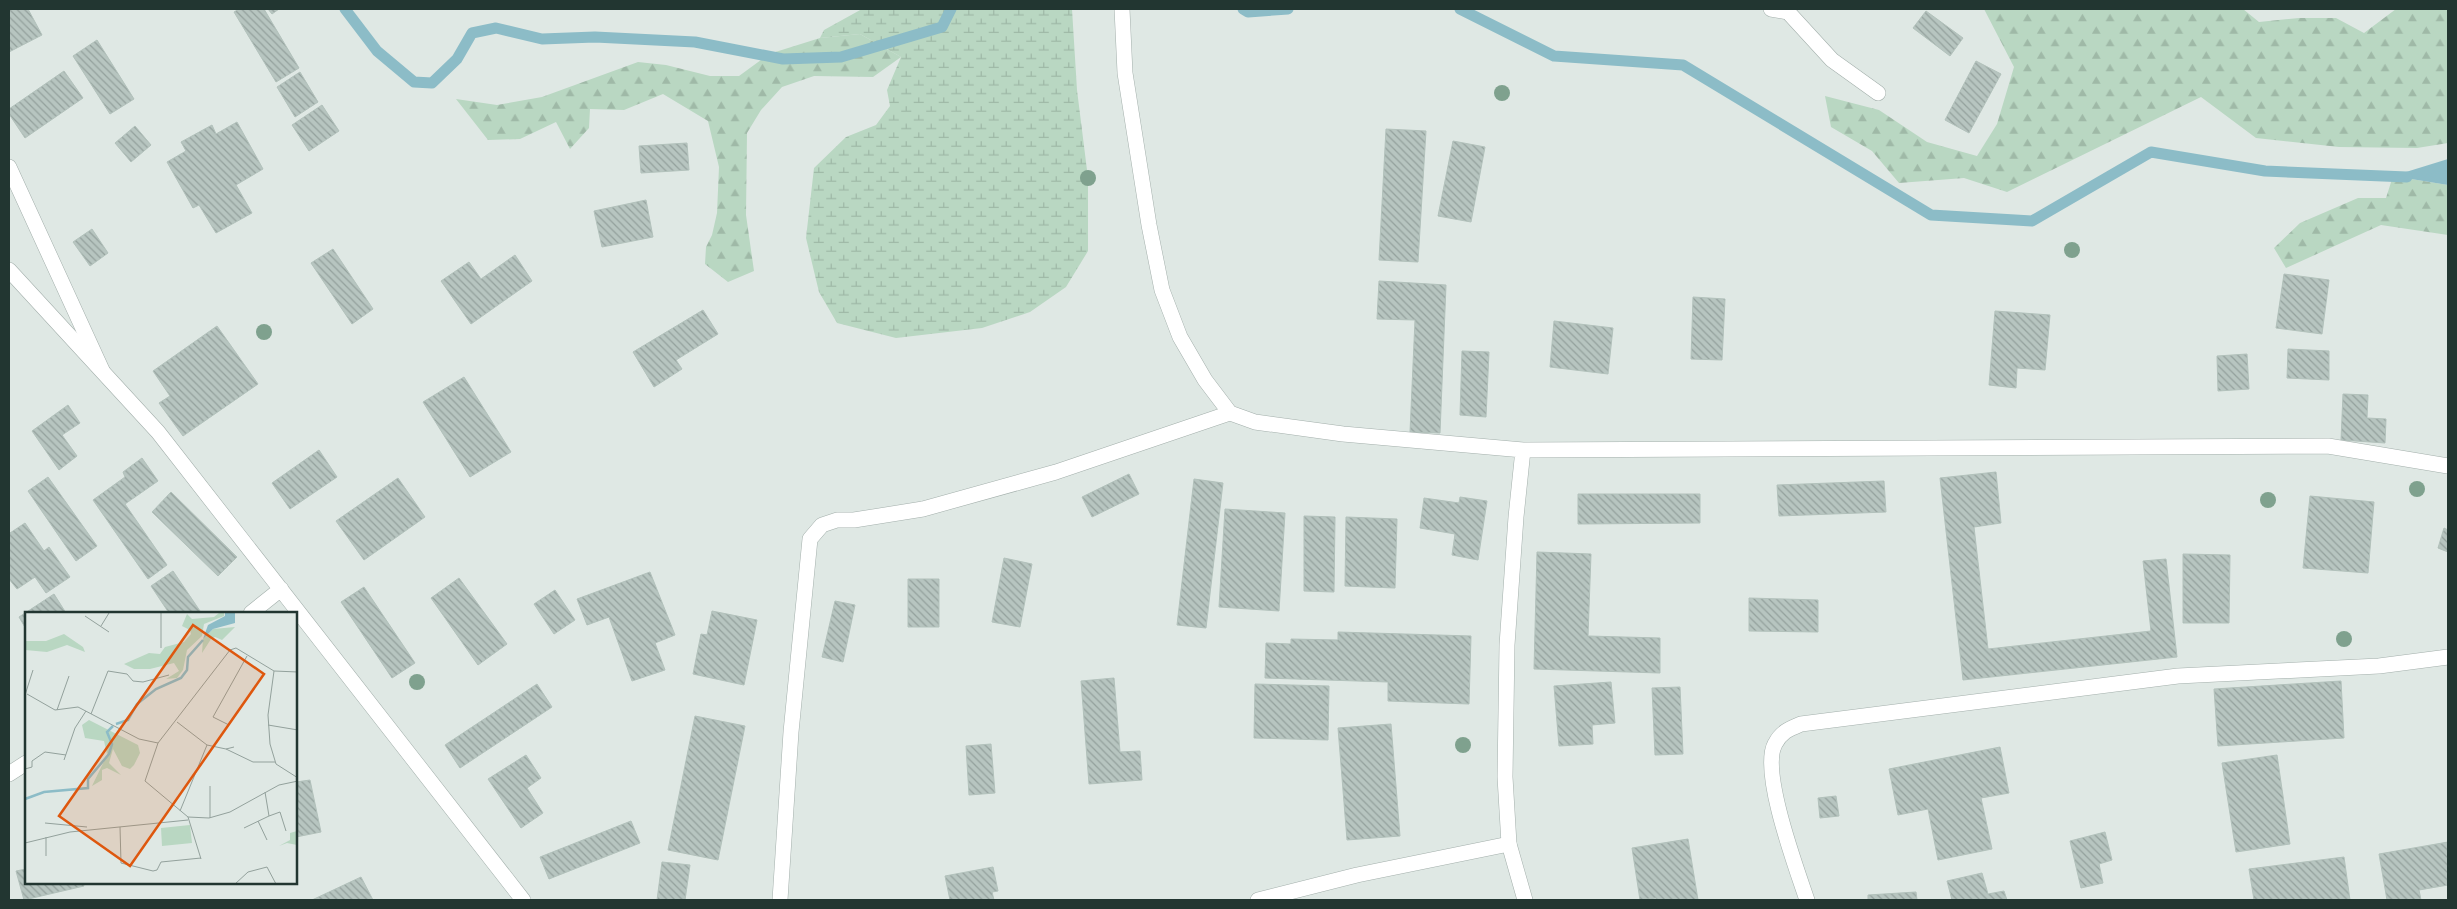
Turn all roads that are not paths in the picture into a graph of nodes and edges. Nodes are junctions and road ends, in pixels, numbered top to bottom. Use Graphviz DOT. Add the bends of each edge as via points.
graph roads {
  1 [pos="1122,9"];
  2 [pos="1771,9"];
  3 [pos="1878,92"];
  4 [pos="9,167"];
  5 [pos="9,270"];
  6 [pos="104,372"];
  7 [pos="1230,413"];
  8 [pos="1523,450"];
  9 [pos="2448,466"];
  10 [pos="281,589"];
  11 [pos="253,612"];
  12 [pos="2448,657"];
  13 [pos="25,764"];
  14 [pos="9,774"];
  15 [pos="1509,844"];
  16 [pos="523,900"];
  17 [pos="780,900"];
  18 [pos="1258,900"];
  19 [pos="1526,900"];
  20 [pos="1806,900"];
  1 -- 7 [label="street" via="1125,73 1162,290 1180,337 1205,380"];
  2 -- 3 [label="street" via="1788,12 1832,60"];
  4 -- 6 [label="street"];
  5 -- 6 [label="street"];
  6 -- 10 [label="street" via="158,432"];
  7 -- 8 [label="street" via="1255,422 1343,434"];
  7 -- 17 [label="street" via="1056,472 923,509 837,520 822,525 810,539 791,732"];
  8 -- 9 [label="street" via="2328,446"];
  8 -- 15 [label="street" via="1507,644 1505,776"];
  10 -- 11 [label="street"];
  10 -- 16 [label="street"];
  12 -- 20 [label="street" via="2379,666 2178,676 1801,724 1785,730 1774,746 1772,772 1777,807"];
  13 -- 14 [label="street"];
  15 -- 18 [label="street" via="1357,875"];
  15 -- 19 [label="street"];
}
